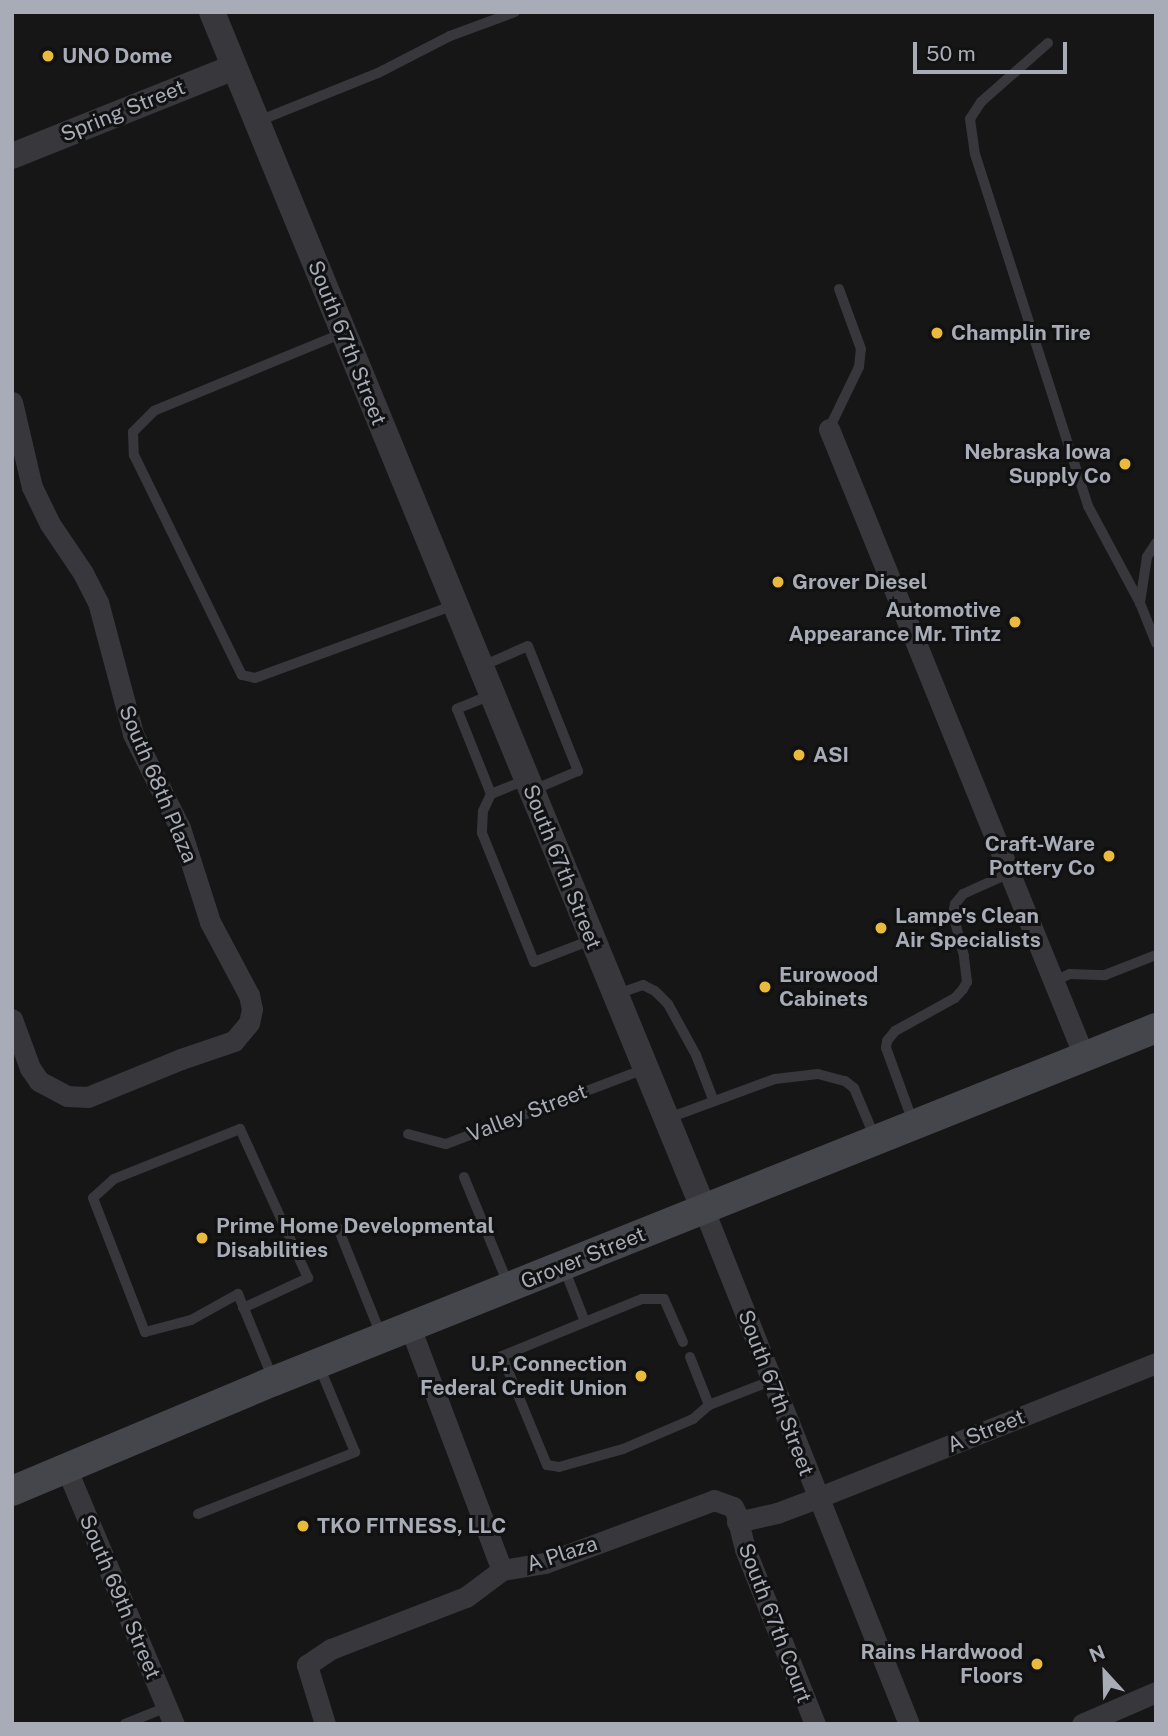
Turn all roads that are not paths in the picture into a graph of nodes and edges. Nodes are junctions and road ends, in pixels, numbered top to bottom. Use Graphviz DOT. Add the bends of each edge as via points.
graph roads {
  1 [pos="212,12"];
  2 [pos="514,12"];
  3 [pos="1048,43"];
  4 [pos="234,67"];
  5 [pos="256,122"];
  6 [pos="12,156"];
  7 [pos="839,289"];
  8 [pos="343,333"];
  9 [pos="12,402"];
  10 [pos="829,429"];
  11 [pos="1156,543"];
  12 [pos="1140,603"];
  13 [pos="454,605"];
  14 [pos="1156,643"];
  15 [pos="480,667"];
  16 [pos="491,695"];
  17 [pos="528,785"];
  18 [pos="491,793"];
  19 [pos="1010,873"];
  20 [pos="591,940"];
  21 [pos="1156,955"];
  22 [pos="1054,981"];
  23 [pos="614,996"];
  24 [pos="12,1019"];
  25 [pos="1156,1028"];
  26 [pos="1084,1056"];
  27 [pos="644,1069"];
  28 [pos="713,1099"];
  29 [pos="666,1119"];
  30 [pos="914,1125"];
  31 [pos="408,1134"];
  32 [pos="876,1140"];
  33 [pos="464,1177"];
  34 [pos="704,1210"];
  35 [pos="338,1228"];
  36 [pos="563,1266"];
  37 [pos="509,1287"];
  38 [pos="243,1308"];
  39 [pos="585,1322"];
  40 [pos="410,1326"];
  41 [pos="382,1338"];
  42 [pos="683,1342"];
  43 [pos="690,1357"];
  44 [pos="1156,1363"];
  45 [pos="318,1364"];
  46 [pos="274,1381"];
  47 [pos="771,1381"];
  48 [pos="709,1405"];
  49 [pos="67,1470"];
  50 [pos="12,1491"];
  51 [pos="817,1498"];
  52 [pos="198,1514"];
  53 [pos="737,1522"];
  54 [pos="502,1570"];
  55 [pos="1156,1692"];
  56 [pos="170,1715"];
  57 [pos="124,1724"];
  58 [pos="325,1724"];
  59 [pos="815,1724"];
  60 [pos="909,1724"];
  61 [pos="1082,1724"];
  1 -- 4 [label="street, South 67th Street"];
  2 -- 5 [label="lane"];
  3 -- 12 [label="lane" via="981,102 970,119 975,154 1088,506"];
  4 -- 5 [label="street, South 67th Street"];
  4 -- 6 [label="street, Spring Street"];
  5 -- 8 [label="street, South 67th Street"];
  7 -- 10 [label="lane" via="861,349 859,368"];
  8 -- 13 [label="street, South 67th Street"];
  8 -- 13 [label="lane" via="154,411 133,432 134,455 242,675 255,678"];
  9 -- 24 [label="street, South 68th Plaza" via="32,487 98,602 133,734 180,828 210,922 249,995 249,1023 234,1041 88,1097 57,1093 39,1081"];
  10 -- 19 [label="street"];
  11 -- 12 [label="lane" via="1147,557"];
  12 -- 14 [label="lane"];
  13 -- 15 [label="street, South 67th Street"];
  15 -- 16 [label="street, South 67th Street"];
  15 -- 17 [label="lane" via="528,646 578,771"];
  16 -- 17 [label="street, South 67th Street"];
  16 -- 18 [label="lane" via="457,709"];
  17 -- 18 [label="lane"];
  17 -- 20 [label="street, South 67th Street"];
  18 -- 20 [label="lane" via="483,811 482,833 534,962"];
  19 -- 22 [label="street"];
  19 -- 30 [label="lane" via="963,894 955,904 967,982 963,989 895,1031 887,1041"];
  20 -- 23 [label="street, South 67th Street"];
  21 -- 22 [label="lane" via="1105,975 1070,974"];
  22 -- 26 [label="street"];
  23 -- 27 [label="street, South 67th Street"];
  23 -- 28 [label="lane" via="643,985 668,1004"];
  25 -- 26 [label="main road, Grover Street"];
  26 -- 30 [label="main road, Grover Street"];
  27 -- 29 [label="street, South 67th Street"];
  27 -- 31 [label="lane, Valley Street" via="446,1144"];
  28 -- 29 [label="lane"];
  28 -- 32 [label="lane" via="733,1097 800,1073 834,1077 853,1088"];
  29 -- 34 [label="street, South 67th Street"];
  30 -- 32 [label="main road, Grover Street"];
  32 -- 34 [label="main road, Grover Street"];
  33 -- 37 [label="lane"];
  34 -- 36 [label="main road, Grover Street"];
  34 -- 47 [label="street, South 67th Street"];
  35 -- 41 [label="lane"];
  36 -- 37 [label="main road, Grover Street"];
  36 -- 39 [label="lane"];
  37 -- 40 [label="main road, Grover Street"];
  38 -- 38 [label="lane" via="237,1294 191,1320 145,1332 93,1198 114,1179 240,1129 308,1278"];
  38 -- 46 [label="lane"];
  39 -- 42 [label="lane" via="642,1299 664,1298"];
  39 -- 48 [label="lane" via="502,1356 547,1465 559,1467 623,1449 693,1419"];
  40 -- 41 [label="main road, Grover Street"];
  40 -- 54 [label="street"];
  41 -- 45 [label="main road, Grover Street"];
  43 -- 48 [label="lane"];
  44 -- 51 [label="street, A Street"];
  45 -- 46 [label="main road, Grover Street"];
  45 -- 52 [label="lane" via="355,1452"];
  46 -- 49 [label="main road, Grover Street"];
  47 -- 48 [label="lane"];
  47 -- 51 [label="street, South 67th Street"];
  49 -- 50 [label="main road, Grover Street"];
  49 -- 56 [label="street, South 69th Street"];
  51 -- 53 [label="street"];
  51 -- 60 [label="street, South 67th Street"];
  53 -- 54 [label="street, A Plaza" via="733,1507 708,1501 545,1563"];
  53 -- 59 [label="street, South 67th Court"];
  54 -- 58 [label="street, A Plaza" via="466,1597 331,1649 307,1665"];
  55 -- 61 [label="street"];
  56 -- 57 [label="lane"];
}
